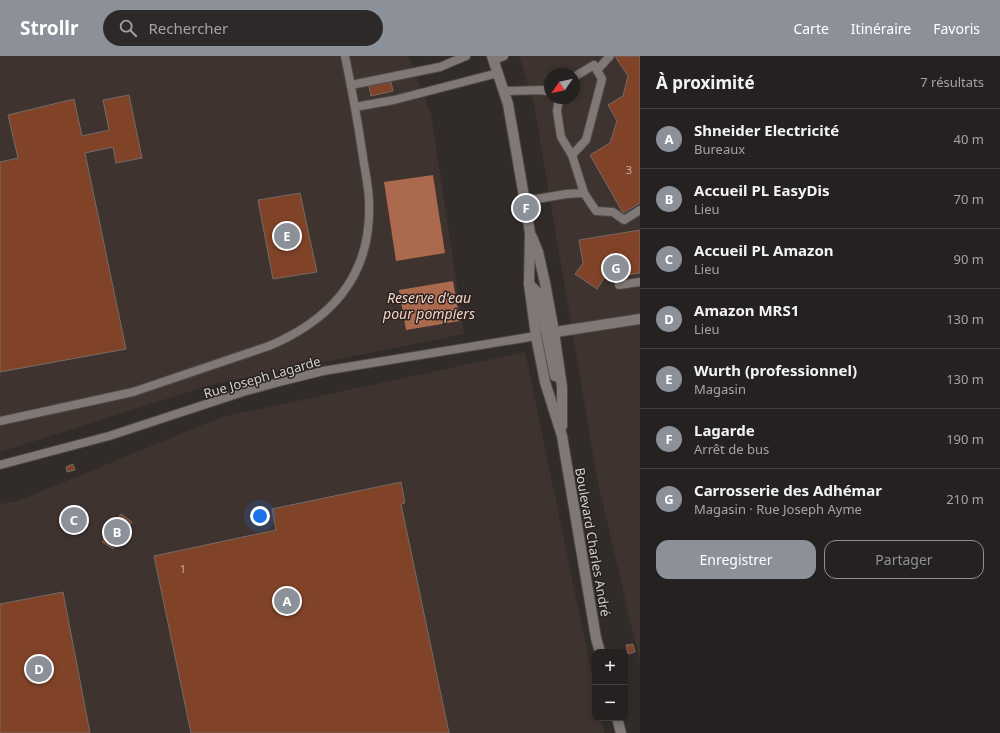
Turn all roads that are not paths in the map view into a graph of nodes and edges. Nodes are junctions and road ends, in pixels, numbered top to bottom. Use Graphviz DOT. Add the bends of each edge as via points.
graph roads {
  1 [pos="346,56"];
  2 [pos="466,56"];
  3 [pos="504,56"];
  4 [pos="610,56"];
  5 [pos="493,58"];
  6 [pos="597,70"];
  7 [pos="498,73"];
  8 [pos="580,74"];
  9 [pos="351,85"];
  10 [pos="544,90"];
  11 [pos="504,91"];
  12 [pos="559,104"];
  13 [pos="355,107"];
  14 [pos="572,155"];
  15 [pos="584,193"];
  16 [pos="525,201"];
  17 [pos="640,210"];
  18 [pos="530,233"];
  19 [pos="640,282"];
  20 [pos="619,285"];
  21 [pos="640,319"];
  22 [pos="545,334"];
  23 [pos="0,421"];
  24 [pos="562,436"];
  25 [pos="0,465"];
  26 [pos="599,649"];
  27 [pos="618,721"];
  28 [pos="621,733"];
  1 -- 9 [label="lane"];
  2 -- 9 [label="lane" via="440,67"];
  3 -- 5 [label="lane"];
  4 -- 6 [label="lane"];
  5 -- 7 [label="street, Boulevard Charles André"];
  6 -- 8 [label="lane" via="594,66"];
  6 -- 14 [label="lane" via="602,79 586,140"];
  7 -- 11 [label="street, Boulevard Charles André"];
  7 -- 13 [label="lane" via="394,100"];
  9 -- 13 [label="lane"];
  10 -- 11 [label="lane"];
  11 -- 16 [label="street, Boulevard Charles André"];
  12 -- 14 [label="lane" via="561,137"];
  13 -- 23 [label="lane" via="369,201 367,238 352,280 327,310 310,324 269,346 133,392"];
  14 -- 15 [label="lane"];
  15 -- 16 [label="lane"];
  15 -- 17 [label="lane" via="596,211 613,212 624,220"];
  16 -- 18 [label="street, Boulevard Charles André"];
  18 -- 22 [label="street, Boulevard Charles André" via="546,283"];
  18 -- 22 [label="street, Boulevard Charles André" via="530,284 538,293"];
  19 -- 20 [label="lane"];
  21 -- 22 [label="street"];
  22 -- 24 [label="street, Boulevard Charles André" via="545,382"];
  22 -- 24 [label="street, Boulevard Charles André" via="562,387"];
  22 -- 25 [label="lane, Rue Joseph Lagarde" via="323,371 244,392 109,436"];
  24 -- 26 [label="street, Boulevard Charles André"];
  27 -- 28 [label="street"];
}
